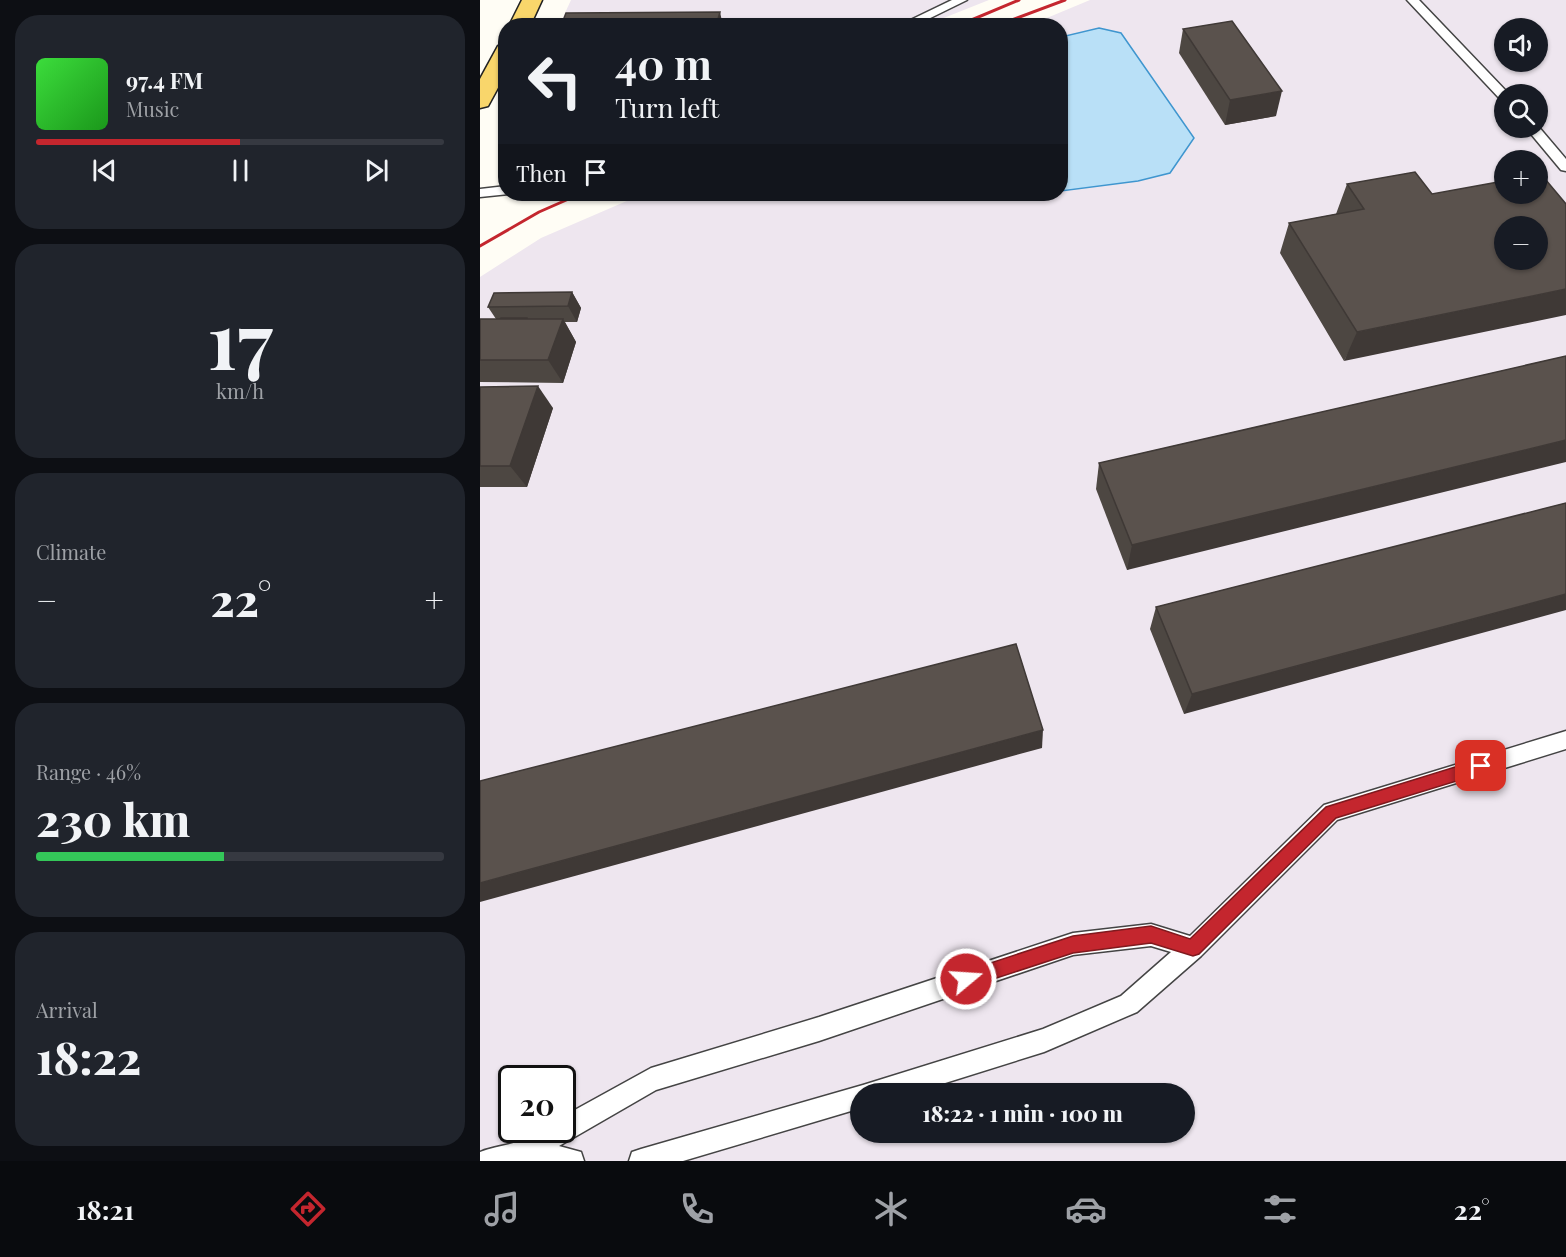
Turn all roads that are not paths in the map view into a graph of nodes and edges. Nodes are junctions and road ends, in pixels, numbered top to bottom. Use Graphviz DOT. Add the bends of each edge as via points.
graph roads {
  1 [pos="532,0"];
  2 [pos="961,0"];
  3 [pos="1413,0"];
  4 [pos="523,18"];
  5 [pos="921,18"];
  6 [pos="498,66"];
  7 [pos="1494,85"];
  8 [pos="480,101"];
  9 [pos="1541,138"];
  10 [pos="1566,167"];
  11 [pos="498,191"];
  12 [pos="480,193"];
  13 [pos="1566,740"];
  14 [pos="1193,948"];
  15 [pos="905,1083"];
  16 [pos="850,1099"];
  17 [pos="524,1153"];
  18 [pos="487,1161"];
  19 [pos="572,1161"];
  20 [pos="641,1161"];
  1 -- 4 [label="main road"];
  2 -- 5 [label="lane"];
  3 -- 7 [label="lane"];
  6 -- 8 [label="main road"];
  9 -- 10 [label="lane"];
  11 -- 12 [label="lane"];
  13 -- 14 [label="lane" via="1331,812"];
  14 -- 15 [label="lane" via="1129,1004 1044,1040"];
  14 -- 17 [label="lane" via="1151,934 1073,944 651,1080"];
  16 -- 20 [label="lane"];
  17 -- 18 [label="lane"];
  17 -- 19 [label="lane"];
}
